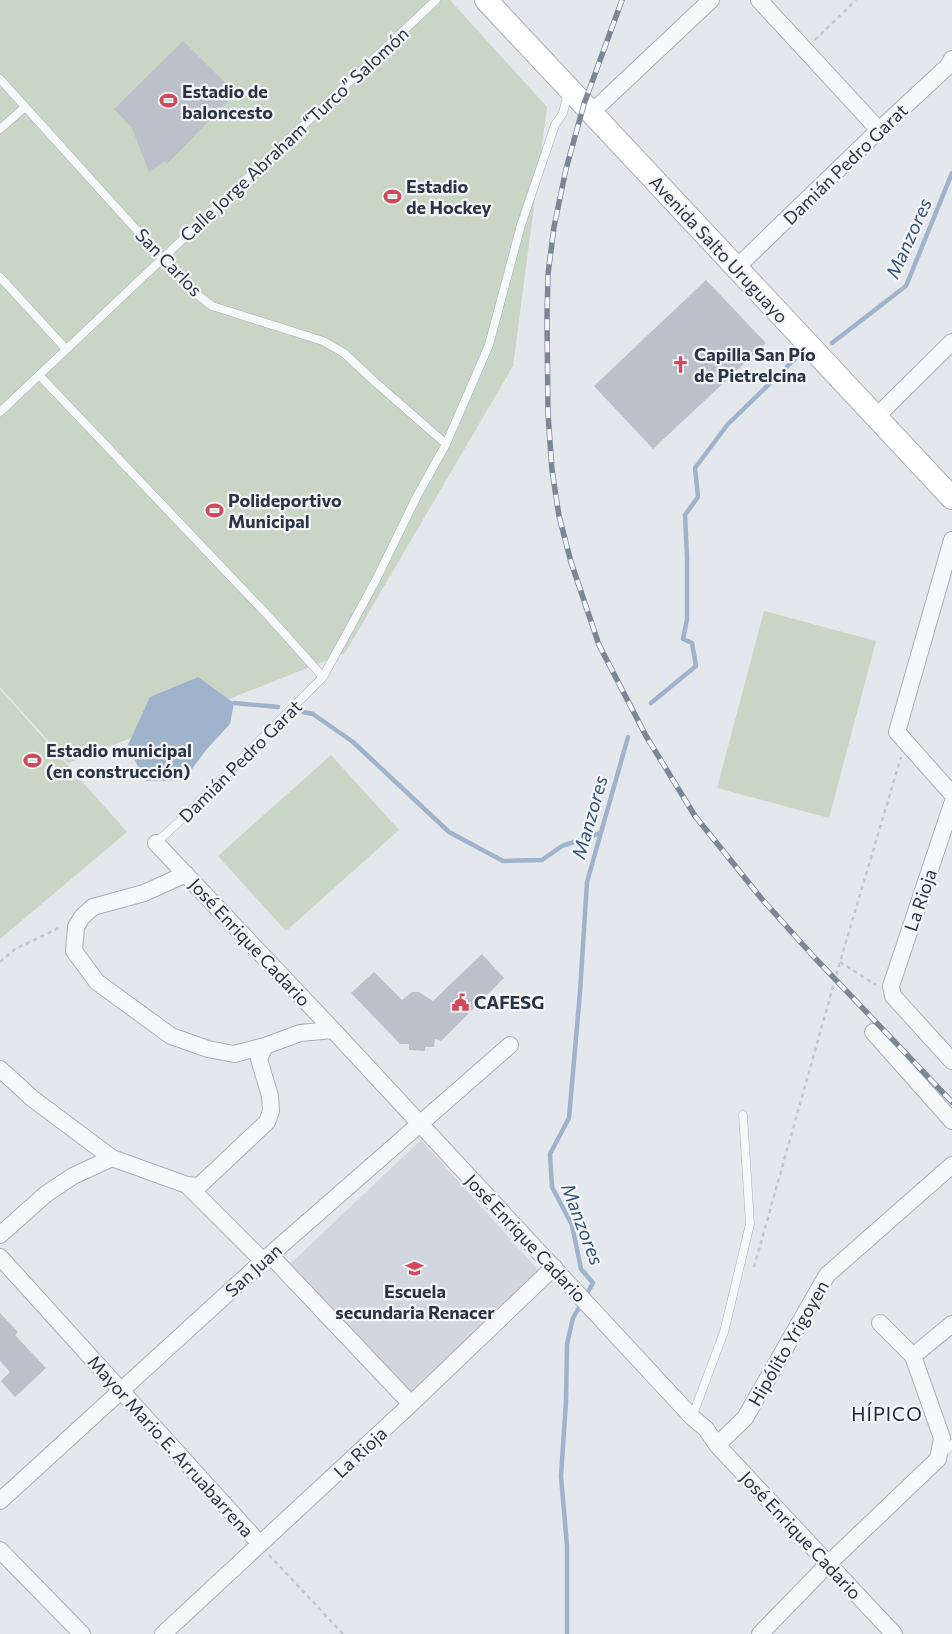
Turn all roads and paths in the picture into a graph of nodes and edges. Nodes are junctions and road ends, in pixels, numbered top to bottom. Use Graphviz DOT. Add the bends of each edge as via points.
graph roads {
  1 [pos="436,0"];
  2 [pos="486,0"];
  3 [pos="711,0"];
  4 [pos="759,0"];
  5 [pos="856,0"];
  6 [pos="805,50"];
  7 [pos="952,59"];
  8 [pos="0,80"];
  9 [pos="569,88"];
  10 [pos="25,107"];
  11 [pos="592,112"];
  12 [pos="0,129"];
  13 [pos="879,130"];
  14 [pos="163,258"];
  15 [pos="737,267"];
  16 [pos="0,277"];
  17 [pos="952,342"];
  18 [pos="66,349"];
  19 [pos="39,375"];
  20 [pos="0,412"];
  21 [pos="876,417"];
  22 [pos="446,444"];
  23 [pos="952,498"];
  24 [pos="952,540"];
  25 [pos="323,677"];
  26 [pos="901,736"];
  27 [pos="952,794"];
  28 [pos="952,804"];
  29 [pos="156,843"];
  30 [pos="186,874"];
  31 [pos="82,917"];
  32 [pos="0,962"];
  33 [pos="840,962"];
  34 [pos="893,996"];
  35 [pos="333,1030"];
  36 [pos="873,1032"];
  37 [pos="510,1045"];
  38 [pos="266,1046"];
  39 [pos="952,1061"];
  40 [pos="0,1069"];
  41 [pos="743,1114"];
  42 [pos="952,1121"];
  43 [pos="419,1124"];
  44 [pos="112,1158"];
  45 [pos="952,1165"];
  46 [pos="187,1185"];
  47 [pos="0,1235"];
  48 [pos="0,1257"];
  49 [pos="266,1258"];
  50 [pos="554,1267"];
  51 [pos="754,1267"];
  52 [pos="880,1323"];
  53 [pos="952,1324"];
  54 [pos="913,1356"];
  55 [pos="120,1390"];
  56 [pos="411,1404"];
  57 [pos="692,1417"];
  58 [pos="952,1444"];
  59 [pos="717,1445"];
  60 [pos="938,1459"];
  61 [pos="0,1501"];
  62 [pos="260,1544"];
  63 [pos="0,1550"];
  64 [pos="828,1564"];
  65 [pos="82,1634"];
  66 [pos="163,1634"];
  67 [pos="343,1634"];
  68 [pos="760,1634"];
  69 [pos="894,1634"];
  1 -- 14 [label="lane, Calle Jorge Abraham “Turco” Salomón"];
  2 -- 9 [label="main road, Avenida Salto Uruguayo"];
  3 -- 11 [label="street"];
  4 -- 6 [label="street"];
  5 -- 6 [label="path"];
  6 -- 13 [label="street"];
  7 -- 13 [label="street, Damián Pedro Garat"];
  8 -- 10 [label="lane, San Carlos"];
  9 -- 11 [label="main road, Avenida Salto Uruguayo"];
  9 -- 22 [label="lane, Damián Pedro Garat" via="521,224 489,345"];
  10 -- 12 [label="lane"];
  10 -- 14 [label="lane, San Carlos"];
  11 -- 15 [label="main road, Avenida Salto Uruguayo"];
  13 -- 15 [label="street, Damián Pedro Garat"];
  14 -- 18 [label="lane, Calle Jorge Abraham “Turco” Salomón"];
  14 -- 22 [label="lane, San Carlos" via="190,289 212,306 323,341 344,353"];
  15 -- 21 [label="main road, Avenida Salto Uruguayo"];
  16 -- 18 [label="lane"];
  17 -- 21 [label="street"];
  18 -- 19 [label="lane, Calle Jorge Abraham “Turco” Salomón"];
  19 -- 20 [label="lane, Calle Jorge Abraham “Turco” Salomón"];
  19 -- 25 [label="lane"];
  21 -- 23 [label="main road, Avenida Salto Uruguayo"];
  22 -- 25 [label="lane, Damián Pedro Garat"];
  24 -- 26 [label="street"];
  25 -- 29 [label="lane, Damián Pedro Garat"];
  26 -- 27 [label="street"];
  26 -- 33 [label="path"];
  28 -- 34 [label="street, La Rioja" via="891,986"];
  29 -- 30 [label="street, José Enrique Cadario"];
  30 -- 31 [label="street" via="144,893 93,907"];
  30 -- 35 [label="street, José Enrique Cadario"];
  31 -- 32 [label="path" via="15,949"];
  31 -- 38 [label="street" via="76,927 74,950 97,982 171,1036 234,1054"];
  33 -- 34 [label="path"];
  33 -- 51 [label="path"];
  34 -- 39 [label="street"];
  35 -- 38 [label="street" via="300,1033"];
  35 -- 43 [label="street, José Enrique Cadario"];
  36 -- 42 [label="street"];
  37 -- 43 [label="street, San Juan"];
  38 -- 46 [label="street" via="259,1059 270,1096 271,1111 267,1122 199,1186"];
  40 -- 44 [label="street" via="33,1099"];
  41 -- 57 [label="lane" via="750,1224 724,1332"];
  43 -- 49 [label="street, San Juan"];
  43 -- 50 [label="street, José Enrique Cadario"];
  44 -- 46 [label="street"];
  44 -- 47 [label="street" via="46,1194"];
  45 -- 59 [label="street, Hipólito Yrigoyen" via="827,1275 745,1418"];
  46 -- 49 [label="street"];
  48 -- 55 [label="street, Mayor Mario E. Arruabarrena"];
  49 -- 55 [label="street, San Juan"];
  49 -- 56 [label="street"];
  50 -- 56 [label="street, La Rioja"];
  50 -- 57 [label="street, José Enrique Cadario"];
  52 -- 54 [label="street"];
  53 -- 54 [label="street"];
  54 -- 60 [label="street" via="942,1438"];
  55 -- 61 [label="street, San Juan"];
  55 -- 62 [label="street, Mayor Mario E. Arruabarrena"];
  56 -- 62 [label="street, La Rioja"];
  57 -- 59 [label="street, José Enrique Cadario"];
  58 -- 60 [label="lane"];
  59 -- 64 [label="street, José Enrique Cadario"];
  60 -- 64 [label="street"];
  62 -- 66 [label="street, La Rioja"];
  62 -- 67 [label="path, Mayor Mario E. Arruabarrena"];
  63 -- 65 [label="street"];
  64 -- 68 [label="street"];
  64 -- 69 [label="street, José Enrique Cadario"];
}
